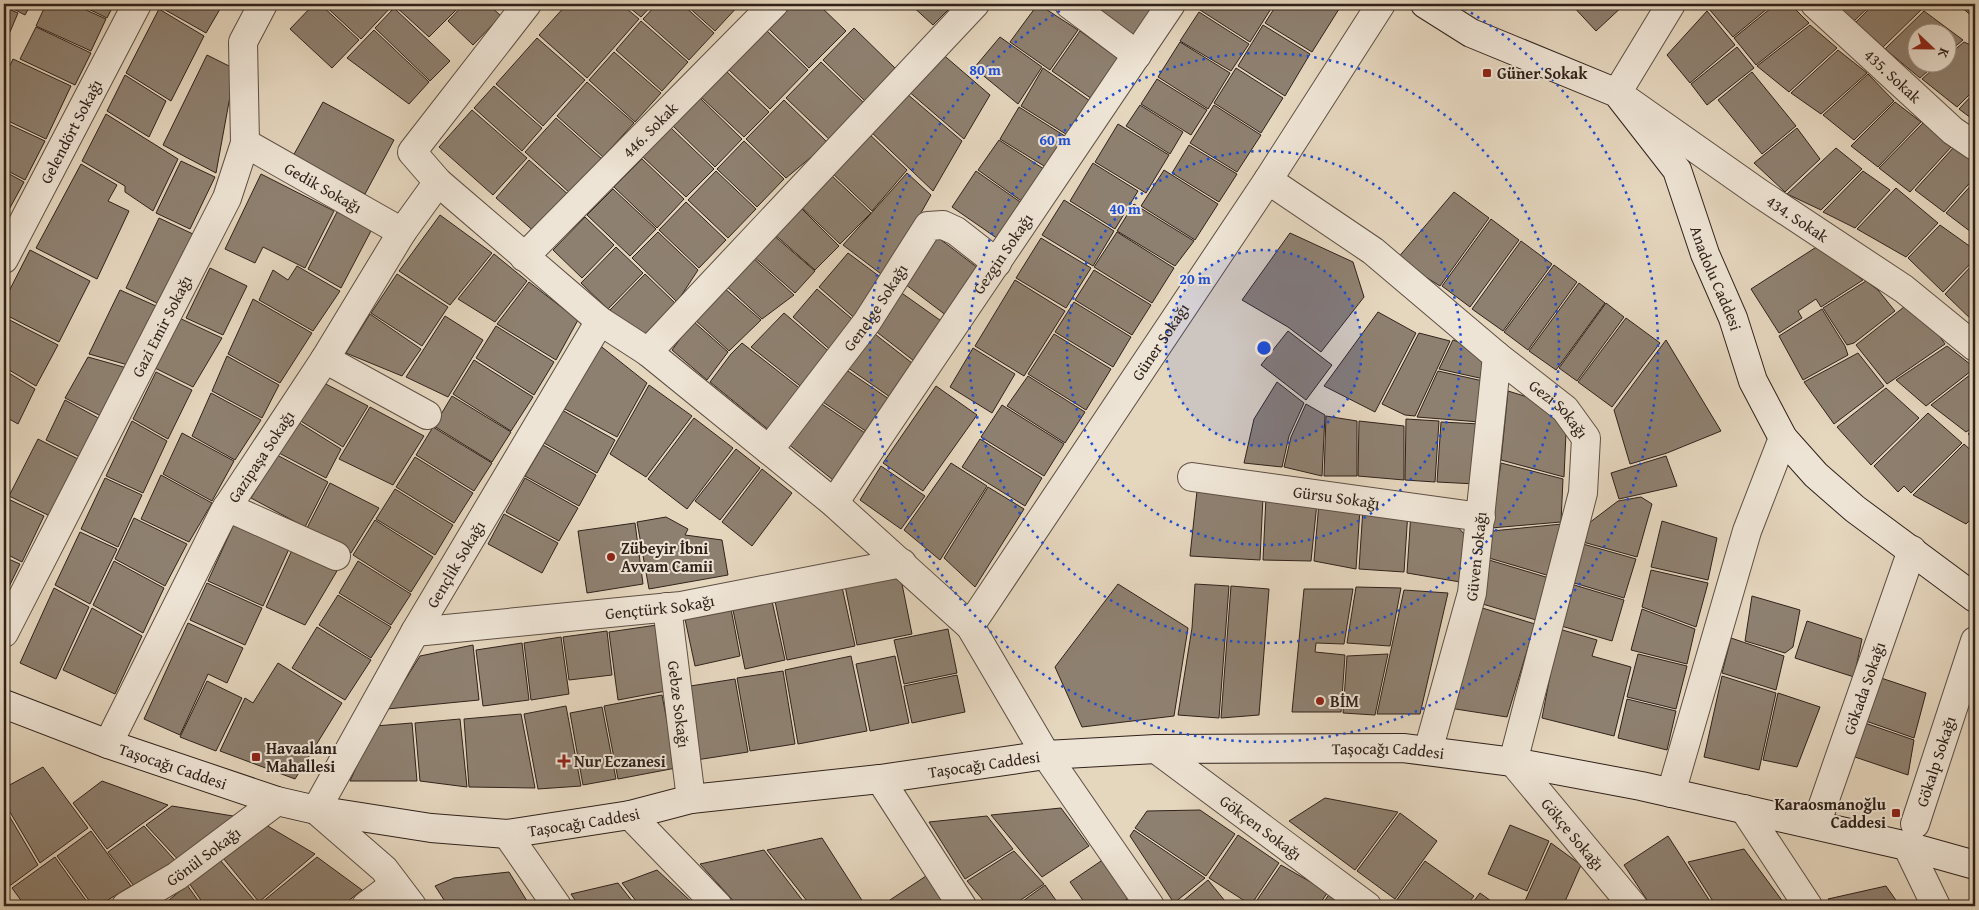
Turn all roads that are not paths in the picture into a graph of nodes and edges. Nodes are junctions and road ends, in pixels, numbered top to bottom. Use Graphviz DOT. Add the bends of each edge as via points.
graph roads {
  1 [pos="137,4"];
  2 [pos="263,4"];
  3 [pos="774,4"];
  4 [pos="975,4"];
  5 [pos="1069,4"];
  6 [pos="1171,4"];
  7 [pos="1381,4"];
  8 [pos="1425,4"];
  9 [pos="1671,4"];
  10 [pos="1814,4"];
  11 [pos="517,7"];
  12 [pos="1137,55"];
  13 [pos="1617,93"];
  14 [pos="245,143"];
  15 [pos="1975,146"];
  16 [pos="1268,180"];
  17 [pos="438,182"];
  18 [pos="402,232"];
  19 [pos="524,256"];
  20 [pos="4,259"];
  21 [pos="997,263"];
  22 [pos="600,321"];
  23 [pos="1975,347"];
  24 [pos="648,352"];
  25 [pos="1497,356"];
  26 [pos="325,359"];
  27 [pos="427,415"];
  28 [pos="1783,438"];
  29 [pos="769,450"];
  30 [pos="1192,478"];
  31 [pos="834,503"];
  32 [pos="227,507"];
  33 [pos="1481,517"];
  34 [pos="1912,550"];
  35 [pos="336,556"];
  36 [pos="902,563"];
  37 [pos="1975,598"];
  38 [pos="667,607"];
  39 [pos="970,626"];
  40 [pos="415,632"];
  41 [pos="4,633"];
  42 [pos="1975,641"];
  43 [pos="4,704"];
  44 [pos="108,744"];
  45 [pos="1156,749"];
  46 [pos="1428,751"];
  47 [pos="1046,755"];
  48 [pos="1513,762"];
  49 [pos="880,779"];
  50 [pos="1671,793"];
  51 [pos="691,799"];
  52 [pos="277,801"];
  53 [pos="1744,809"];
  54 [pos="316,810"];
  55 [pos="630,815"];
  56 [pos="1816,825"];
  57 [pos="507,834"];
  58 [pos="1911,835"];
  59 [pos="1975,865"];
  60 [pos="395,884"];
  61 [pos="126,906"];
  62 [pos="366,906"];
  63 [pos="412,906"];
  64 [pos="557,906"];
  65 [pos="718,906"];
  66 [pos="962,906"];
  67 [pos="1150,906"];
  68 [pos="1367,906"];
  69 [pos="1633,906"];
  70 [pos="1808,906"];
  71 [pos="1936,906"];
  1 -- 20 [label="street, Gelendört Sokağı"];
  2 -- 14 [label="street, Gazi Emir Sokağı" via="243,42"];
  3 -- 19 [label="street, 446. Sokak"];
  4 -- 24 [label="street"];
  5 -- 12 [label="street"];
  6 -- 12 [label="street, Gezgin Sokağı"];
  7 -- 16 [label="street, Güner Sokağı"];
  8 -- 13 [label="street, Anadolu Caddesi" via="1471,33"];
  9 -- 13 [label="street"];
  10 -- 15 [label="street, 435. Sokak" via="1953,131"];
  11 -- 17 [label="street" via="412,152"];
  12 -- 21 [label="street, Gezgin Sokağı"];
  13 -- 23 [label="street, 434. Sokak" via="1904,289"];
  13 -- 28 [label="street, Anadolu Caddesi" via="1677,170 1753,380"];
  14 -- 18 [label="street, Gedik Sokağı"];
  14 -- 41 [label="street, Gazi Emir Sokağı" via="227,198"];
  16 -- 25 [label="street, Gezi Sokağı" via="1373,251"];
  16 -- 39 [label="street, Güner Sokağı"];
  17 -- 18 [label="street, Gazipaşa Sokağı"];
  17 -- 19 [label="street"];
  18 -- 26 [label="street, Gazipaşa Sokağı"];
  19 -- 22 [label="street"];
  21 -- 29 [label="street, Genelge Sokağı" via="956,231 943,225 928,226 866,322"];
  21 -- 31 [label="street, Gezgin Sokağı"];
  22 -- 24 [label="street"];
  22 -- 40 [label="street, Gençlik Sokağı"];
  24 -- 29 [label="street"];
  25 -- 33 [label="street, Güven Sokağı"];
  25 -- 48 [label="street, Gezi Sokağı" via="1565,408 1586,438 1583,493"];
  26 -- 27 [label="street"];
  26 -- 32 [label="street, Gazipaşa Sokağı"];
  28 -- 34 [label="street, Anadolu Caddesi" via="1816,475 1855,509"];
  28 -- 50 [label="street" via="1747,531"];
  29 -- 31 [label="street"];
  30 -- 33 [label="street, Gürsu Sokağı"];
  31 -- 36 [label="street"];
  32 -- 35 [label="street"];
  32 -- 44 [label="street, Gazipaşa Sokağı"];
  33 -- 46 [label="street, Güven Sokağı" via="1472,593"];
  34 -- 37 [label="street, Anadolu Caddesi"];
  34 -- 56 [label="street, Gökada Sokağı"];
  36 -- 38 [label="street, Gençtürk Sokağı"];
  36 -- 39 [label="street"];
  38 -- 40 [label="street, Gençtürk Sokağı"];
  38 -- 51 [label="street, Gebze Sokağı"];
  39 -- 47 [label="street"];
  40 -- 54 [label="street, Gençlik Sokağı"];
  42 -- 58 [label="street, Gökalp Sokağı"];
  43 -- 44 [label="street, Taşocağı Caddesi"];
  44 -- 52 [label="street, Taşocağı Caddesi"];
  45 -- 46 [label="street, Taşocağı Caddesi" via="1403,748"];
  45 -- 47 [label="street, Taşocağı Caddesi"];
  45 -- 68 [label="street, Gökçen Sokağı"];
  46 -- 48 [label="street, Taşocağı Caddesi"];
  47 -- 49 [label="street, Taşocağı Caddesi"];
  47 -- 67 [label="street"];
  48 -- 50 [label="street, Taşocağı Caddesi"];
  48 -- 69 [label="street, Gökçe Sokağı"];
  49 -- 51 [label="street, Taşocağı Caddesi"];
  49 -- 66 [label="street"];
  50 -- 53 [label="street, Taşocağı Caddesi"];
  51 -- 55 [label="street, Taşocağı Caddesi"];
  52 -- 54 [label="street, Taşocağı Caddesi"];
  52 -- 61 [label="street, Gönül Sokağı" via="177,876"];
  53 -- 56 [label="street, Taşocağı Caddesi"];
  53 -- 70 [label="street"];
  54 -- 57 [label="street, Taşocağı Caddesi" via="431,828"];
  54 -- 60 [label="street" via="384,869"];
  55 -- 57 [label="street, Taşocağı Caddesi"];
  55 -- 65 [label="street"];
  56 -- 58 [label="street, Taşocağı Caddesi"];
  57 -- 64 [label="street"];
  58 -- 59 [label="street, Taşocağı Caddesi"];
  58 -- 71 [label="street"];
  60 -- 62 [label="street"];
  60 -- 63 [label="street"];
}
